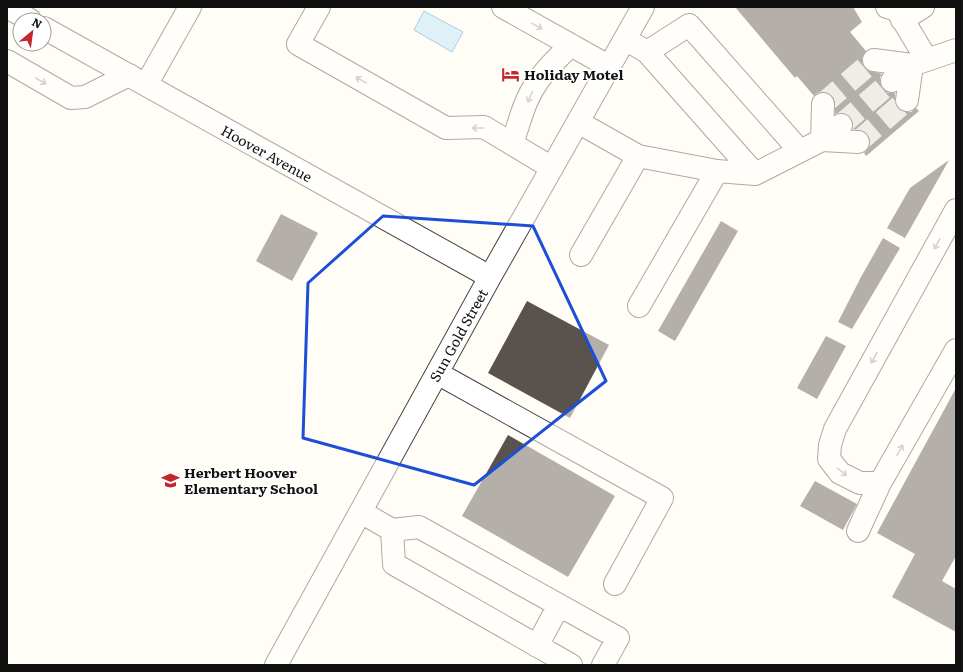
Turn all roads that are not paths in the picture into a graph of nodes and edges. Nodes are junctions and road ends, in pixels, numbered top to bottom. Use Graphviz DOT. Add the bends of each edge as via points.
graph roads {
  1 [pos="7,7"];
  2 [pos="190,7"];
  3 [pos="319,7"];
  4 [pos="503,7"];
  5 [pos="643,7"];
  6 [pos="923,7"];
  7 [pos="896,10"];
  8 [pos="16,12"];
  9 [pos="52,32"];
  10 [pos="625,39"];
  11 [pos="571,45"];
  12 [pos="956,50"];
  13 [pos="647,52"];
  14 [pos="874,60"];
  15 [pos="7,62"];
  16 [pos="919,62"];
  17 [pos="610,66"];
  18 [pos="138,80"];
  19 [pos="892,81"];
  20 [pos="907,100"];
  21 [pos="823,104"];
  22 [pos="578,122"];
  23 [pos="841,125"];
  24 [pos="822,140"];
  25 [pos="858,142"];
  26 [pos="512,144"];
  27 [pos="800,150"];
  28 [pos="638,156"];
  29 [pos="552,168"];
  30 [pos="717,171"];
  31 [pos="755,174"];
  32 [pos="956,210"];
  33 [pos="581,255"];
  34 [pos="490,277"];
  35 [pos="639,306"];
  36 [pos="956,350"];
  37 [pos="437,373"];
  38 [pos="880,484"];
  39 [pos="360,512"];
  40 [pos="392,530"];
  41 [pos="858,531"];
  42 [pos="615,584"];
  43 [pos="560,605"];
  44 [pos="537,646"];
  45 [pos="276,665"];
  46 [pos="571,665"];
  47 [pos="603,665"];
  1 -- 8 [label="street"];
  2 -- 18 [label="street"];
  26 -- 3 [label="street, one-way" via="484,127 446,128 298,44"];
  4 -- 11 [label="street, one-way"];
  5 -- 10 [label="street, Sun Gold Street"];
  6 -- 7 [label="street"];
  7 -- 16 [label="street"];
  9 -- 18 [label="street, Hoover Avenue"];
  10 -- 13 [label="street"];
  10 -- 17 [label="street, Sun Gold Street"];
  11 -- 17 [label="street"];
  11 -- 26 [label="street, one-way" via="536,84 528,98"];
  12 -- 16 [label="street"];
  13 -- 27 [label="street" via="689,25"];
  13 -- 31 [label="street"];
  14 -- 16 [label="street"];
  15 -- 18 [label="street, one-way" via="71,98 85,97"];
  16 -- 19 [label="street"];
  16 -- 20 [label="street"];
  17 -- 22 [label="street, Sun Gold Street"];
  18 -- 34 [label="street, Hoover Avenue"];
  21 -- 24 [label="street"];
  22 -- 28 [label="street"];
  22 -- 29 [label="street, Sun Gold Street"];
  23 -- 24 [label="street"];
  24 -- 25 [label="street"];
  24 -- 27 [label="street"];
  26 -- 29 [label="street"];
  27 -- 31 [label="street"];
  28 -- 30 [label="street"];
  28 -- 33 [label="street"];
  29 -- 34 [label="street, Sun Gold Street"];
  30 -- 31 [label="street"];
  30 -- 35 [label="street"];
  32 -- 38 [label="street, one-way" via="835,429 830,445 829,458 840,473 860,483"];
  34 -- 37 [label="street, Sun Gold Street"];
  38 -- 36 [label="street, one-way"];
  37 -- 39 [label="street, Sun Gold Street"];
  37 -- 42 [label="street" via="662,498"];
  38 -- 41 [label="street"];
  39 -- 40 [label="street"];
  39 -- 45 [label="street, Sun Gold Street"];
  40 -- 43 [label="street" via="418,527"];
  40 -- 44 [label="street" via="394,564"];
  43 -- 44 [label="street"];
  43 -- 47 [label="street" via="618,638"];
  44 -- 46 [label="street"];
}
